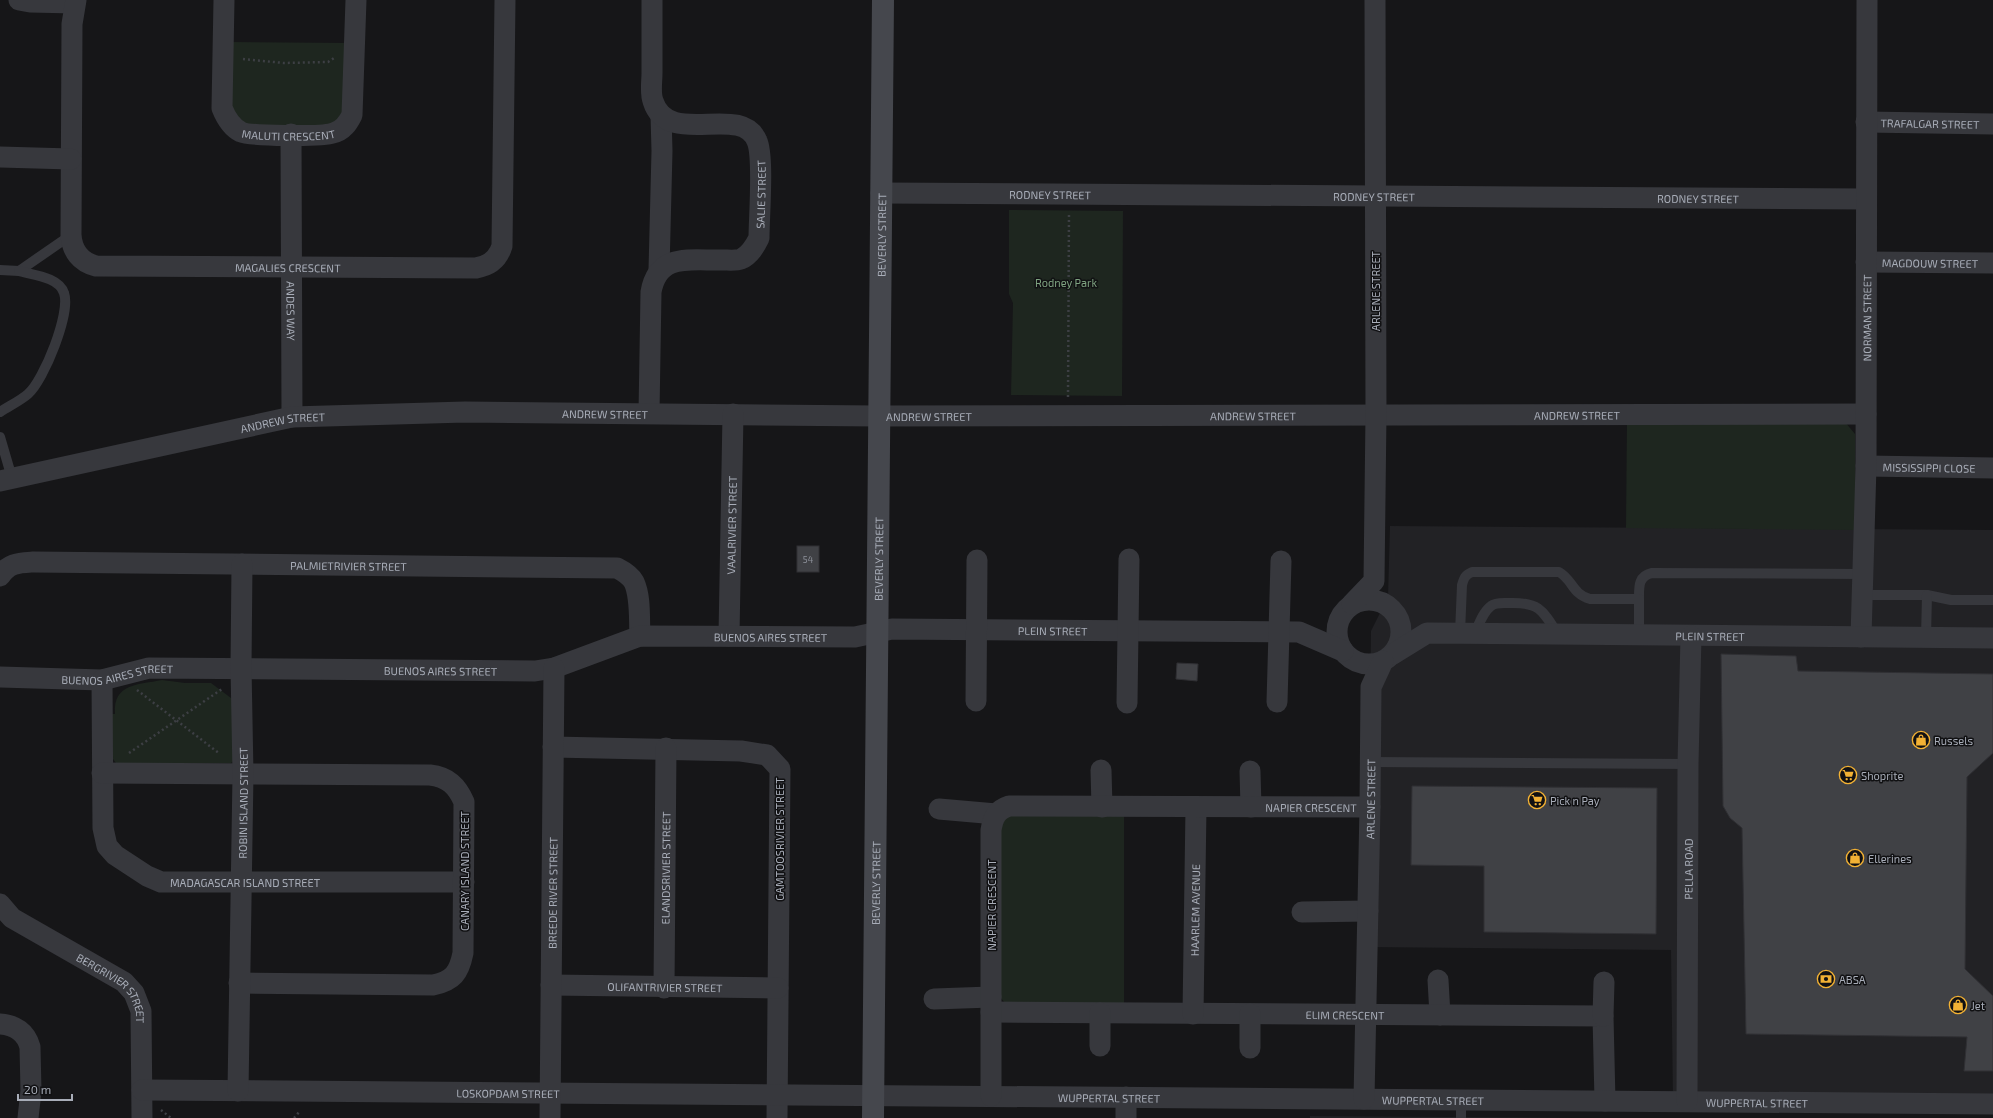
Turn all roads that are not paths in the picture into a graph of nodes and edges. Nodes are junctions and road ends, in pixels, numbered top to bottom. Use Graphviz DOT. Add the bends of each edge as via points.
graph roads {
  1 [pos="19,0"];
  2 [pos="224,0"];
  3 [pos="356,0"];
  4 [pos="505,0"];
  5 [pos="652,0"];
  6 [pos="883,0"];
  7 [pos="1375,0"];
  8 [pos="1867,0"];
  9 [pos="75,1"];
  10 [pos="661,116"];
  11 [pos="1866,122"];
  12 [pos="1993,124"];
  13 [pos="291,134"];
  14 [pos="0,157"];
  15 [pos="71,159"];
  16 [pos="881,193"];
  17 [pos="1375,197"];
  18 [pos="1866,199"];
  19 [pos="71,235"];
  20 [pos="1866,262"];
  21 [pos="1993,263"];
  22 [pos="290,267"];
  23 [pos="0,270"];
  24 [pos="659,270"];
  25 [pos="20,271"];
  26 [pos="0,412"];
  27 [pos="649,413"];
  28 [pos="732,414"];
  29 [pos="1376,414"];
  30 [pos="1866,414"];
  31 [pos="292,416"];
  32 [pos="878,416"];
  33 [pos="0,437"];
  34 [pos="1866,466"];
  35 [pos="1993,468"];
  36 [pos="6,479"];
  37 [pos="1129,559"];
  38 [pos="977,560"];
  39 [pos="1280,560"];
  40 [pos="242,564"];
  41 [pos="3,572"];
  42 [pos="1862,574"];
  43 [pos="1374,581"];
  44 [pos="1862,595"];
  45 [pos="1927,595"];
  46 [pos="1639,599"];
  47 [pos="1993,600"];
  48 [pos="1348,608"];
  49 [pos="1396,614"];
  50 [pos="976,630"];
  51 [pos="1128,631"];
  52 [pos="1278,632"];
  53 [pos="1299,632"];
  54 [pos="876,633"];
  55 [pos="1428,633"];
  56 [pos="1467,633"];
  57 [pos="1557,633"];
  58 [pos="1639,635"];
  59 [pos="640,636"];
  60 [pos="729,636"];
  61 [pos="1691,636"];
  62 [pos="1861,636"];
  63 [pos="1926,637"];
  64 [pos="1993,638"];
  65 [pos="1347,655"];
  66 [pos="1388,658"];
  67 [pos="241,667"];
  68 [pos="554,668"];
  69 [pos="0,677"];
  70 [pos="102,680"];
  71 [pos="1371,687"];
  72 [pos="976,701"];
  73 [pos="1277,702"];
  74 [pos="1127,703"];
  75 [pos="553,747"];
  76 [pos="666,748"];
  77 [pos="1370,762"];
  78 [pos="1688,764"];
  79 [pos="1101,770"];
  80 [pos="1250,771"];
  81 [pos="108,772"];
  82 [pos="236,773"];
  83 [pos="1102,807"];
  84 [pos="1196,807"];
  85 [pos="1251,807"];
  86 [pos="1370,807"];
  87 [pos="939,809"];
  88 [pos="996,814"];
  89 [pos="240,881"];
  90 [pos="464,882"];
  91 [pos="0,904"];
  92 [pos="1368,911"];
  93 [pos="1302,912"];
  94 [pos="1438,980"];
  95 [pos="1604,982"];
  96 [pos="239,983"];
  97 [pos="551,984"];
  98 [pos="664,988"];
  99 [pos="778,988"];
  100 [pos="934,998"];
  101 [pos="991,1005"];
  102 [pos="1100,1013"];
  103 [pos="1193,1014"];
  104 [pos="1250,1014"];
  105 [pos="1366,1014"];
  106 [pos="1440,1015"];
  107 [pos="1603,1016"];
  108 [pos="0,1024"];
  109 [pos="1100,1046"];
  110 [pos="1250,1048"];
  111 [pos="142,1090"];
  112 [pos="238,1091"];
  113 [pos="550,1092"];
  114 [pos="778,1095"];
  115 [pos="873,1095"];
  116 [pos="991,1096"];
  117 [pos="1126,1097"];
  118 [pos="1364,1099"];
  119 [pos="1605,1101"];
  120 [pos="1686,1102"];
  121 [pos="1993,1104"];
  122 [pos="1461,1109"];
  123 [pos="28,1118"];
  124 [pos="142,1118"];
  125 [pos="550,1118"];
  126 [pos="777,1118"];
  127 [pos="873,1118"];
  128 [pos="1126,1118"];
  1 -- 9 [label="street"];
  2 -- 13 [label="street, MALUTI CRESCENT" via="222,108 229,122 246,134"];
  3 -- 13 [label="street, MALUTI CRESCENT" via="354,108 350,121 333,134"];
  4 -- 22 [label="street, MAGALIES CRESCENT" via="503,239 496,258 476,268"];
  5 -- 10 [label="street" via="652,100"];
  6 -- 16 [label="street, BEVERLY STREET"];
  7 -- 17 [label="street, ARLENE STREET"];
  8 -- 11 [label="street, NORMAN STREET"];
  9 -- 15 [label="street, MAGALIES CRESCENT" via="72,24"];
  10 -- 24 [label="street"];
  10 -- 24 [label="street, SALIE STREET" via="676,123 735,125 753,133 760,151 759,238 754,248 740,259 679,261 668,263"];
  11 -- 12 [label="street, TRAFALGAR STREET"];
  11 -- 18 [label="street, NORMAN STREET"];
  13 -- 22 [label="street, ANDES WAY"];
  14 -- 15 [label="street"];
  15 -- 19 [label="street, MAGALIES CRESCENT"];
  16 -- 17 [label="street, RODNEY STREET"];
  16 -- 32 [label="street, BEVERLY STREET"];
  17 -- 18 [label="street, RODNEY STREET"];
  17 -- 29 [label="street, ARLENE STREET"];
  18 -- 20 [label="street, NORMAN STREET"];
  19 -- 22 [label="street, MAGALIES CRESCENT" via="74,250 96,266"];
  19 -- 25 [label="lane"];
  20 -- 21 [label="street, MAGDOUW STREET"];
  20 -- 30 [label="street, NORMAN STREET"];
  22 -- 31 [label="street, ANDES WAY"];
  23 -- 25 [label="lane"];
  24 -- 27 [label="street" via="653,280 651,292"];
  25 -- 26 [label="lane" via="50,279 58,285 64,293 65,306 55,347 37,383 29,394"];
  27 -- 28 [label="street, ANDREW STREET"];
  27 -- 31 [label="street, ANDREW STREET" via="465,412"];
  28 -- 32 [label="street, ANDREW STREET"];
  28 -- 60 [label="street, VAALRIVIER STREET"];
  29 -- 30 [label="street, ANDREW STREET"];
  29 -- 32 [label="street, ANDREW STREET"];
  29 -- 43 [label="street, ARLENE STREET"];
  30 -- 34 [label="street, NORMAN STREET"];
  31 -- 36 [label="street, ANDREW STREET"];
  32 -- 54 [label="street, BEVERLY STREET"];
  33 -- 36 [label="lane"];
  34 -- 35 [label="street, MISSISSIPPI CLOSE"];
  34 -- 42 [label="street, NORMAN STREET"];
  37 -- 51 [label="street"];
  38 -- 50 [label="street"];
  39 -- 52 [label="street"];
  40 -- 41 [label="street, PALMIETRIVIER STREET" via="33,562 12,564"];
  40 -- 59 [label="street, PALMIETRIVIER STREET" via="617,568 626,573 633,582 637,596"];
  40 -- 67 [label="street, ROBIN ISLAND STREET"];
  42 -- 44 [label="street, NORMAN STREET"];
  42 -- 46 [label="lane" via="1652,573 1642,578"];
  43 -- 48 [label="street"];
  43 -- 49 [label="street"];
  44 -- 45 [label="lane"];
  44 -- 62 [label="street, NORMAN STREET"];
  45 -- 47 [label="lane" via="1951,600"];
  45 -- 63 [label="lane"];
  46 -- 56 [label="lane" via="1583,597 1559,572 1472,572 1464,579"];
  46 -- 58 [label="lane"];
  48 -- 49 [label="street" via="1363,600 1374,600 1385,604"];
  48 -- 53 [label="street, PLEIN STREET" via="1323,624"];
  48 -- 65 [label="street" via="1339,621 1337,631 1339,642"];
  49 -- 55 [label="street, PLEIN STREET"];
  49 -- 66 [label="street" via="1402,637"];
  50 -- 51 [label="street, PLEIN STREET"];
  50 -- 54 [label="street, PLEIN STREET" via="892,629"];
  50 -- 72 [label="street"];
  51 -- 52 [label="street, PLEIN STREET"];
  51 -- 74 [label="street"];
  52 -- 53 [label="street, PLEIN STREET"];
  52 -- 73 [label="street"];
  53 -- 65 [label="street, PLEIN STREET"];
  54 -- 60 [label="street, BUENOS AIRES STREET" via="855,637"];
  54 -- 115 [label="street, BEVERLY STREET"];
  55 -- 56 [label="street, PLEIN STREET"];
  55 -- 66 [label="street"];
  56 -- 57 [label="street, PLEIN STREET"];
  56 -- 57 [label="lane" via="1492,605 1500,603 1530,604 1538,607"];
  57 -- 58 [label="street, PLEIN STREET"];
  58 -- 61 [label="street, PLEIN STREET"];
  59 -- 60 [label="street, BUENOS AIRES STREET"];
  59 -- 68 [label="street, BUENOS AIRES STREET"];
  61 -- 62 [label="street, PLEIN STREET"];
  61 -- 78 [label="street, PELLA ROAD"];
  62 -- 63 [label="street, PLEIN STREET"];
  63 -- 64 [label="street, PLEIN STREET"];
  65 -- 66 [label="street" via="1361,663 1372,664"];
  65 -- 71 [label="street"];
  66 -- 71 [label="street, ARLENE STREET"];
  67 -- 68 [label="street, BUENOS AIRES STREET" via="534,671"];
  67 -- 70 [label="street, BUENOS AIRES STREET" via="148,668"];
  67 -- 82 [label="street, ROBIN ISLAND STREET" via="242,691"];
  68 -- 75 [label="street, BREEDE RIVER STREET"];
  69 -- 70 [label="street, BUENOS AIRES STREET"];
  70 -- 81 [label="street, MADAGASCAR ISLAND STREET"];
  71 -- 77 [label="street, ARLENE STREET"];
  75 -- 76 [label="street, GAMTOOSRIVIER STREET"];
  75 -- 97 [label="street, BREEDE RIVER STREET"];
  76 -- 98 [label="street, ELANDSRIVIER STREET"];
  76 -- 99 [label="street, GAMTOOSRIVIER STREET" via="759,753 767,755 780,769"];
  77 -- 78 [label="lane"];
  77 -- 86 [label="street, ARLENE STREET"];
  78 -- 120 [label="street, PELLA ROAD"];
  79 -- 83 [label="street"];
  80 -- 85 [label="street, NAPIER CRESCENT"];
  81 -- 82 [label="street, CANARY ISLAND STREET"];
  81 -- 89 [label="street, MADAGASCAR ISLAND STREET" via="103,828 106,846 120,859 146,876 161,882"];
  82 -- 89 [label="street, ROBIN ISLAND STREET"];
  82 -- 90 [label="street, CANARY ISLAND STREET" via="441,777 459,790 464,802"];
  83 -- 84 [label="street, NAPIER CRESCENT"];
  83 -- 88 [label="street, NAPIER CRESCENT" via="1009,806"];
  84 -- 85 [label="street, NAPIER CRESCENT"];
  84 -- 103 [label="street, HAARLEM AVENUE"];
  85 -- 86 [label="street, NAPIER CRESCENT"];
  86 -- 92 [label="street, ARLENE STREET"];
  87 -- 88 [label="street, NAPIER CRESCENT"];
  88 -- 101 [label="street, NAPIER CRESCENT" via="991,830"];
  89 -- 90 [label="street, MADAGASCAR ISLAND STREET"];
  89 -- 96 [label="street, ROBIN ISLAND STREET"];
  90 -- 96 [label="street, CANARY ISLAND STREET" via="463,953 461,964 447,982 433,985"];
  91 -- 111 [label="street, BERGRIVIER STREET" via="12,918 124,982 134,993 141,1011"];
  92 -- 93 [label="street"];
  92 -- 105 [label="street, ARLENE STREET"];
  94 -- 106 [label="street"];
  95 -- 107 [label="street"];
  96 -- 112 [label="street, ROBIN ISLAND STREET"];
  97 -- 98 [label="street, OLIFANTRIVIER STREET"];
  97 -- 113 [label="street, BREEDE RIVER STREET"];
  98 -- 99 [label="street, OLIFANTRIVIER STREET"];
  99 -- 114 [label="street, GAMTOOSRIVIER STREET"];
  100 -- 101 [label="street"];
  101 -- 102 [label="street, ELIM CRESCENT"];
  101 -- 116 [label="street, NAPIER CRESCENT"];
  102 -- 103 [label="street, ELIM CRESCENT"];
  102 -- 109 [label="street"];
  103 -- 104 [label="street, ELIM CRESCENT"];
  104 -- 105 [label="street, ELIM CRESCENT"];
  104 -- 110 [label="street"];
  105 -- 106 [label="street, ELIM CRESCENT"];
  105 -- 118 [label="street, ARLENE STREET"];
  106 -- 107 [label="street, ELIM CRESCENT"];
  107 -- 119 [label="street"];
  108 -- 123 [label="street" via="7,1024 19,1030 28,1040 31,1091"];
  111 -- 112 [label="street, LOSKOPDAM STREET"];
  111 -- 124 [label="street, BERGRIVIER STREET"];
  112 -- 113 [label="street, LOSKOPDAM STREET"];
  113 -- 114 [label="street, LOSKOPDAM STREET"];
  113 -- 125 [label="street, BREEDE RIVER STREET"];
  114 -- 115 [label="street, LOSKOPDAM STREET"];
  114 -- 126 [label="street, GAMTOOSRIVIER STREET"];
  115 -- 116 [label="street, WUPPERTAL STREET"];
  115 -- 127 [label="street, BEVERLY STREET"];
  116 -- 117 [label="street, WUPPERTAL STREET"];
  117 -- 118 [label="street, WUPPERTAL STREET"];
  117 -- 128 [label="street"];
  118 -- 122 [label="street, WUPPERTAL STREET"];
  119 -- 120 [label="street, WUPPERTAL STREET"];
  119 -- 122 [label="street, WUPPERTAL STREET"];
  120 -- 121 [label="street, WUPPERTAL STREET"];
}
